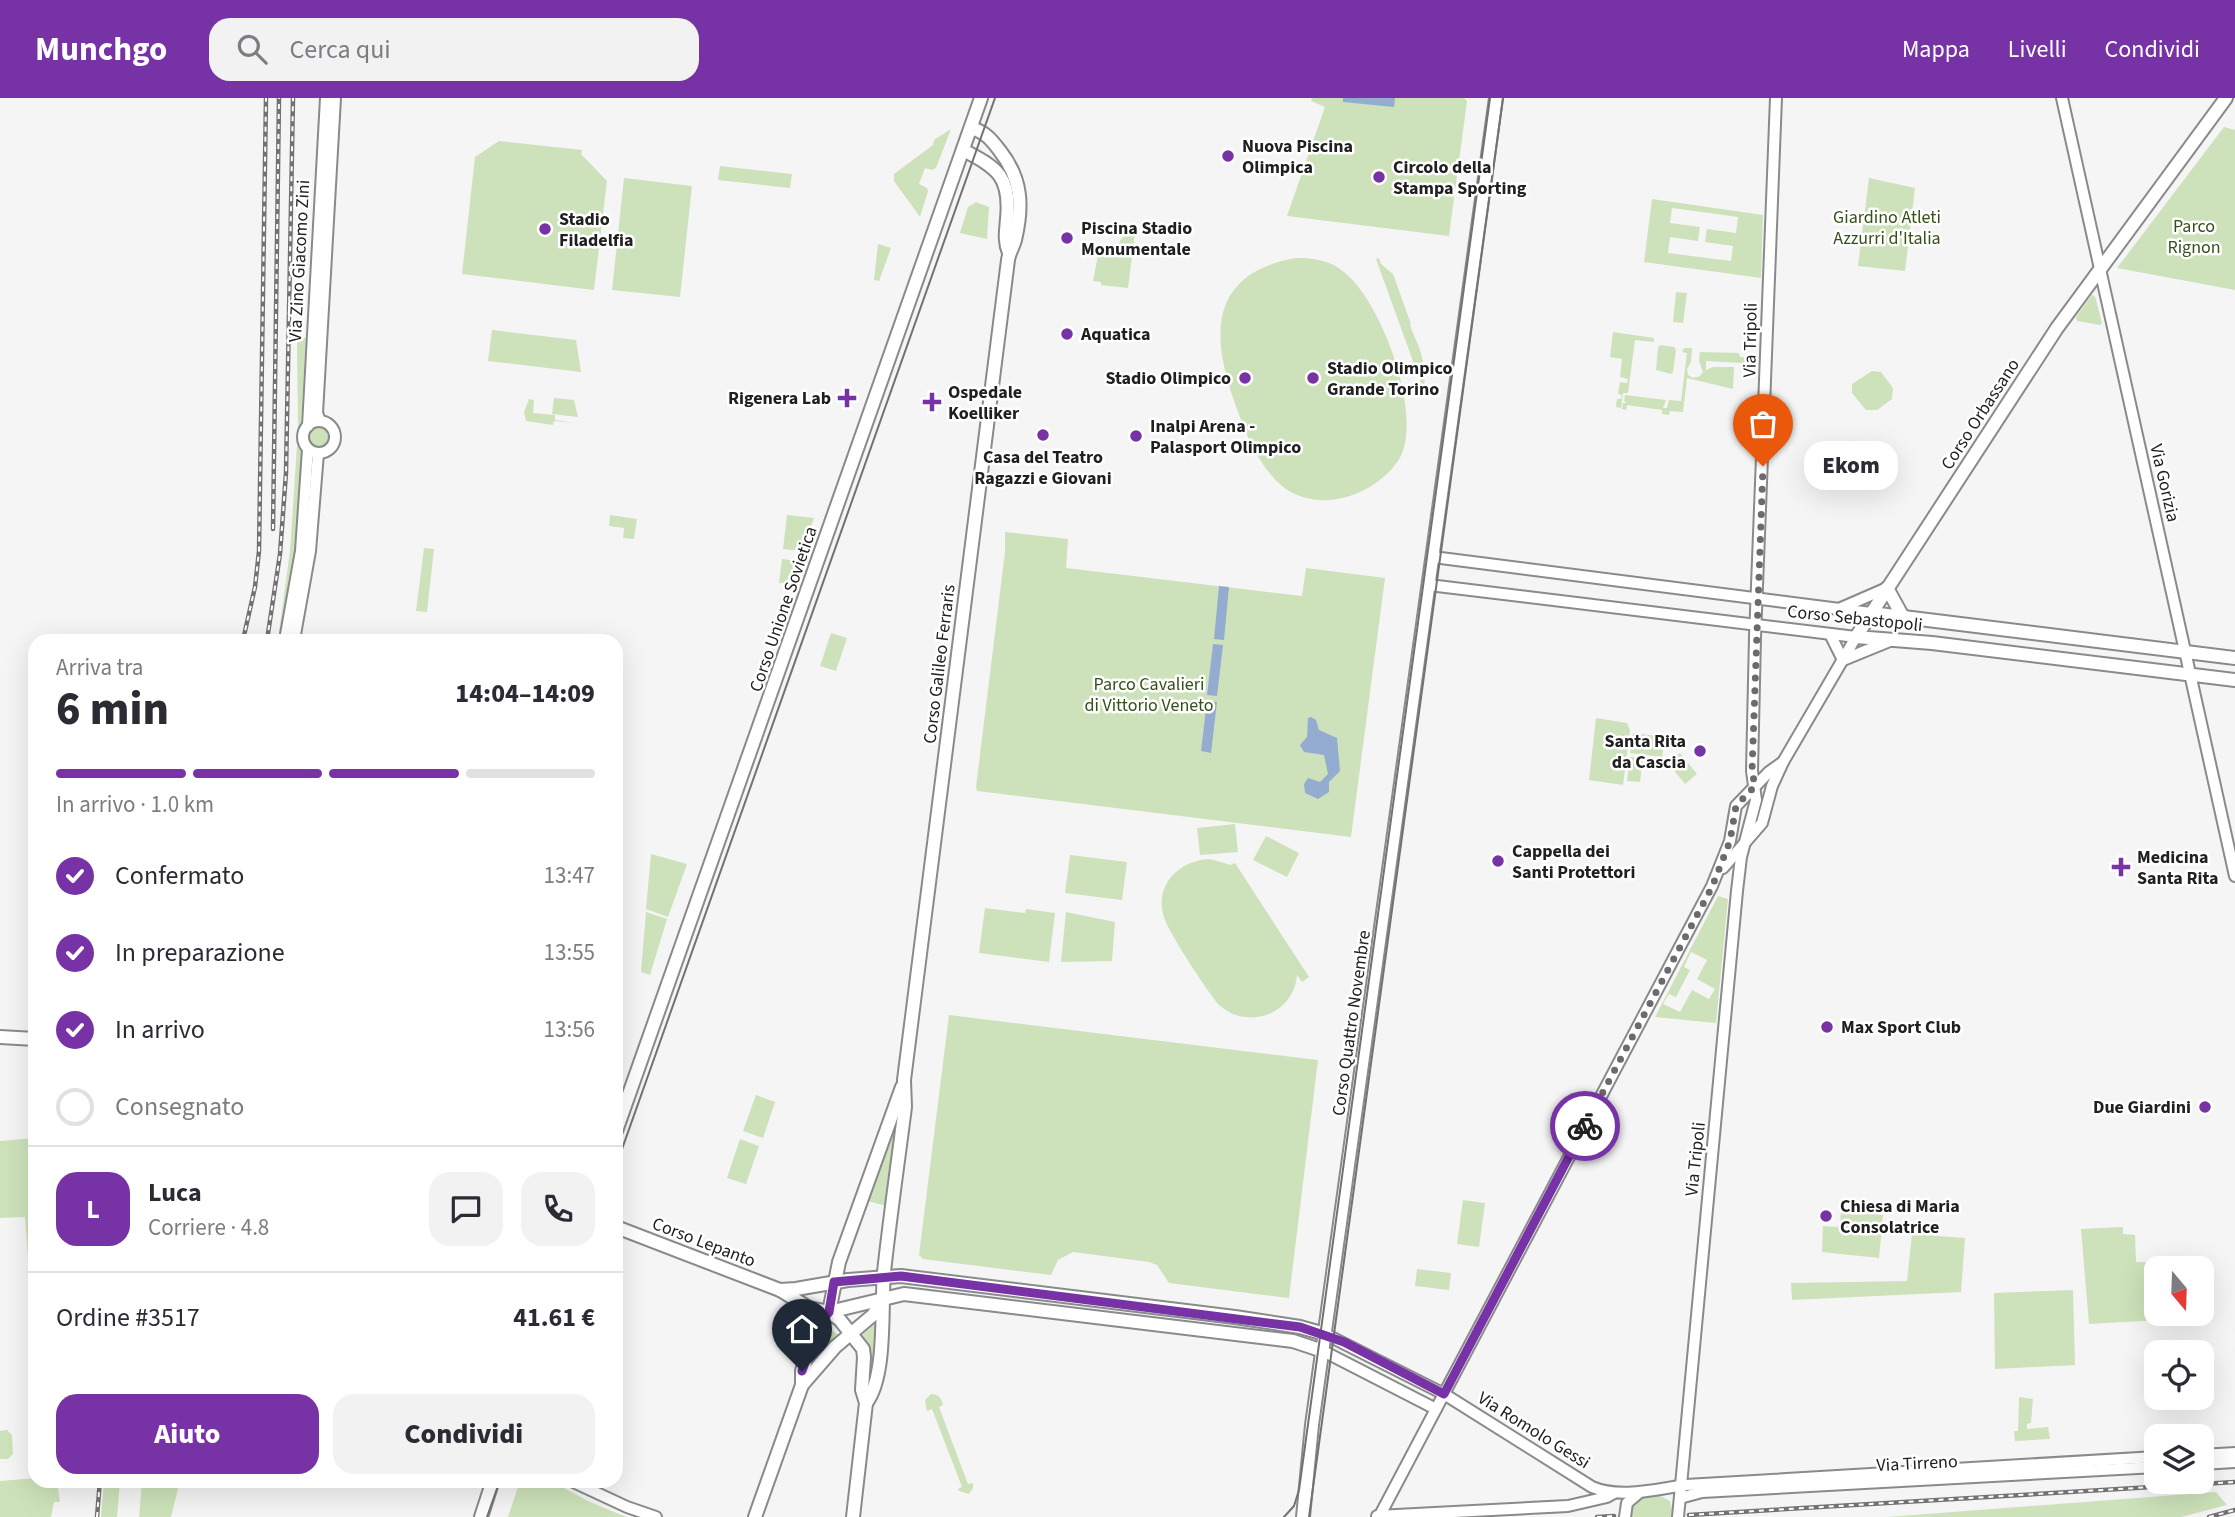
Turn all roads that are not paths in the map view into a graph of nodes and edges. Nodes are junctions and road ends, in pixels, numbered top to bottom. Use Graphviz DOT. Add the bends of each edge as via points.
graph roads {
  1 [pos="326,98"];
  2 [pos="335,98"];
  3 [pos="981,98"];
  4 [pos="1496,98"];
  5 [pos="1776,98"];
  6 [pos="2062,98"];
  7 [pos="2226,98"];
  8 [pos="971,128"];
  9 [pos="962,150"];
  10 [pos="1009,253"];
  11 [pos="2099,269"];
  12 [pos="320,421"];
  13 [pos="308,426"];
  14 [pos="313,451"];
  15 [pos="1433,557"];
  16 [pos="1429,585"];
  17 [pos="1887,588"];
  18 [pos="1758,599"];
  19 [pos="1838,609"];
  20 [pos="1871,613"];
  21 [pos="1903,617"];
  22 [pos="1756,625"];
  23 [pos="286,634"];
  24 [pos="295,634"];
  25 [pos="1830,634"];
  26 [pos="1856,637"];
  27 [pos="1893,640"];
  28 [pos="2185,652"];
  29 [pos="2235,658"];
  30 [pos="1843,660"];
  31 [pos="2190,674"];
  32 [pos="2235,680"];
  33 [pos="1783,762"];
  34 [pos="1755,786"];
  35 [pos="1740,840"];
  36 [pos="1719,873"];
  37 [pos="2235,876"];
  38 [pos="0,1029"];
  39 [pos="28,1030"];
  40 [pos="0,1037"];
  41 [pos="28,1039"];
  42 [pos="904,1080"];
  43 [pos="623,1112"];
  44 [pos="623,1230"];
  45 [pos="884,1276"];
  46 [pos="834,1282"];
  47 [pos="780,1290"];
  48 [pos="884,1297"];
  49 [pos="829,1312"];
  50 [pos="850,1333"];
  51 [pos="1325,1334"];
  52 [pos="1323,1351"];
  53 [pos="802,1385"];
  54 [pos="1444,1394"];
  55 [pos="866,1403"];
  56 [pos="1436,1409"];
  57 [pos="2235,1453"];
  58 [pos="2214,1454"];
  59 [pos="2144,1458"];
  60 [pos="2235,1462"];
  61 [pos="2214,1463"];
  62 [pos="1682,1464"];
  63 [pos="2144,1468"];
  64 [pos="490,1488"];
  65 [pos="586,1488"];
  66 [pos="1663,1489"];
  67 [pos="1643,1491"];
  68 [pos="1304,1493"];
  69 [pos="1614,1493"];
  70 [pos="1679,1502"];
  71 [pos="481,1517"];
  72 [pos="656,1517"];
  73 [pos="755,1517"];
  74 [pos="853,1517"];
  75 [pos="1291,1517"];
  76 [pos="1303,1517"];
  77 [pos="1378,1517"];
  78 [pos="1625,1517"];
  1 -- 13 [label="street, Via Zino Giacomo Zini"];
  2 -- 12 [label="street, Via Zino Giacomo Zini"];
  3 -- 8 [label="main road, Corso Unione Sovietica"];
  4 -- 15 [label="main road, Corso Quattro Novembre"];
  5 -- 18 [label="street, Via Tripoli"];
  6 -- 11 [label="street, Via Gorizia"];
  7 -- 11 [label="main road, Corso Orbassano"];
  8 -- 9 [label="main road, Corso Unione Sovietica"];
  8 -- 10 [label="main road" via="987,135 1017,175 1020,201 1015,242"];
  9 -- 10 [label="main road" via="995,169 1005,184"];
  9 -- 43 [label="main road, Corso Unione Sovietica"];
  10 -- 42 [label="main road, Corso Galileo Ferraris"];
  11 -- 17 [label="main road, Corso Orbassano"];
  11 -- 28 [label="street, Via Gorizia"];
  12 -- 13 [label="street"];
  12 -- 14 [label="street" via="331,426 335,439 327,451"];
  13 -- 14 [label="street" via="303,435"];
  14 -- 23 [label="street" via="302,551"];
  14 -- 24 [label="street" via="310,551"];
  15 -- 16 [label="main road, Corso Quattro Novembre"];
  15 -- 18 [label="street, Corso Sebastopoli"];
  16 -- 22 [label="street, Corso Sebastopoli"];
  16 -- 51 [label="main road, Corso Quattro Novembre"];
  17 -- 19 [label="street"];
  17 -- 20 [label="main road, Corso Orbassano"];
  17 -- 21 [label="main road"];
  18 -- 19 [label="street, Corso Sebastopoli"];
  18 -- 22 [label="street, Via Tripoli"];
  19 -- 20 [label="street, Corso Sebastopoli"];
  20 -- 21 [label="main road, Corso Sebastopoli"];
  20 -- 26 [label="main road, Corso Orbassano"];
  21 -- 28 [label="main road, Corso Sebastopoli"];
  22 -- 25 [label="street, Corso Sebastopoli"];
  22 -- 34 [label="street, Via Tripoli"];
  25 -- 26 [label="street, Corso Sebastopoli"];
  25 -- 30 [label="street"];
  26 -- 27 [label="main road, Corso Sebastopoli"];
  26 -- 30 [label="street, Corso Orbassano"];
  27 -- 30 [label="street"];
  27 -- 31 [label="main road, Corso Sebastopoli"];
  28 -- 29 [label="main road, Corso Sebastopoli"];
  28 -- 31 [label="street, Via Gorizia"];
  30 -- 33 [label="street, Corso Orbassano"];
  31 -- 32 [label="main road, Corso Sebastopoli"];
  31 -- 37 [label="street, Via Gorizia"];
  33 -- 34 [label="street"];
  33 -- 35 [label="street" via="1764,820"];
  34 -- 35 [label="street, Via Tripoli" via="1756,804"];
  34 -- 35 [label="street" via="1736,806"];
  35 -- 36 [label="street"];
  35 -- 36 [label="street" via="1730,841"];
  35 -- 62 [label="street, Via Tripoli"];
  36 -- 54 [label="street"];
  38 -- 39 [label="main road"];
  40 -- 41 [label="main road"];
  42 -- 45 [label="main road, Corso Galileo Ferraris" via="905,1107"];
  42 -- 46 [label="main road, Corso Galileo Ferraris"];
  44 -- 47 [label="main road, Corso Lepanto"];
  45 -- 46 [label="main road, Corso Lepanto"];
  45 -- 48 [label="main road, Corso Galileo Ferraris"];
  45 -- 51 [label="main road, Corso Lepanto" via="1235,1317"];
  46 -- 47 [label="main road, Corso Lepanto"];
  46 -- 49 [label="main road, Corso Galileo Ferraris"];
  47 -- 49 [label="main road, Corso Lepanto" via="809,1308"];
  48 -- 49 [label="main road"];
  48 -- 50 [label="main road" via="873,1315"];
  48 -- 52 [label="main road" via="947,1298 1288,1341"];
  48 -- 55 [label="main road, Corso Galileo Ferraris" via="874,1392"];
  49 -- 50 [label="main road"];
  49 -- 53 [label="main road, Corso Galileo Ferraris" via="816,1332 802,1371"];
  50 -- 53 [label="main road"];
  50 -- 55 [label="main road" via="864,1352"];
  51 -- 52 [label="main road, Corso Quattro Novembre"];
  51 -- 54 [label="street, Via Romolo Gessi"];
  52 -- 56 [label="street"];
  52 -- 68 [label="main road, Corso Quattro Novembre"];
  53 -- 73 [label="main road, Corso Galileo Ferraris"];
  54 -- 56 [label="street"];
  54 -- 69 [label="street, Via Romolo Gessi" via="1592,1487"];
  55 -- 74 [label="main road"];
  56 -- 77 [label="street"];
  57 -- 58 [label="street"];
  59 -- 70 [label="street, Via Tirreno"];
  60 -- 61 [label="street"];
  62 -- 66 [label="street, Via Tripoli"];
  62 -- 70 [label="street, Via Tripoli"];
  63 -- 70 [label="street, Via Tirreno" via="1702,1492"];
  64 -- 71 [label="main road"];
  65 -- 72 [label="street"];
  66 -- 67 [label="street"];
  66 -- 70 [label="street"];
  66 -- 70 [label="street"];
  67 -- 69 [label="street"];
  67 -- 78 [label="street" via="1627,1503"];
  68 -- 75 [label="main road, Corso Quattro Novembre"];
  68 -- 76 [label="main road, Corso Quattro Novembre"];
  69 -- 77 [label="street" via="1568,1506"];
}
